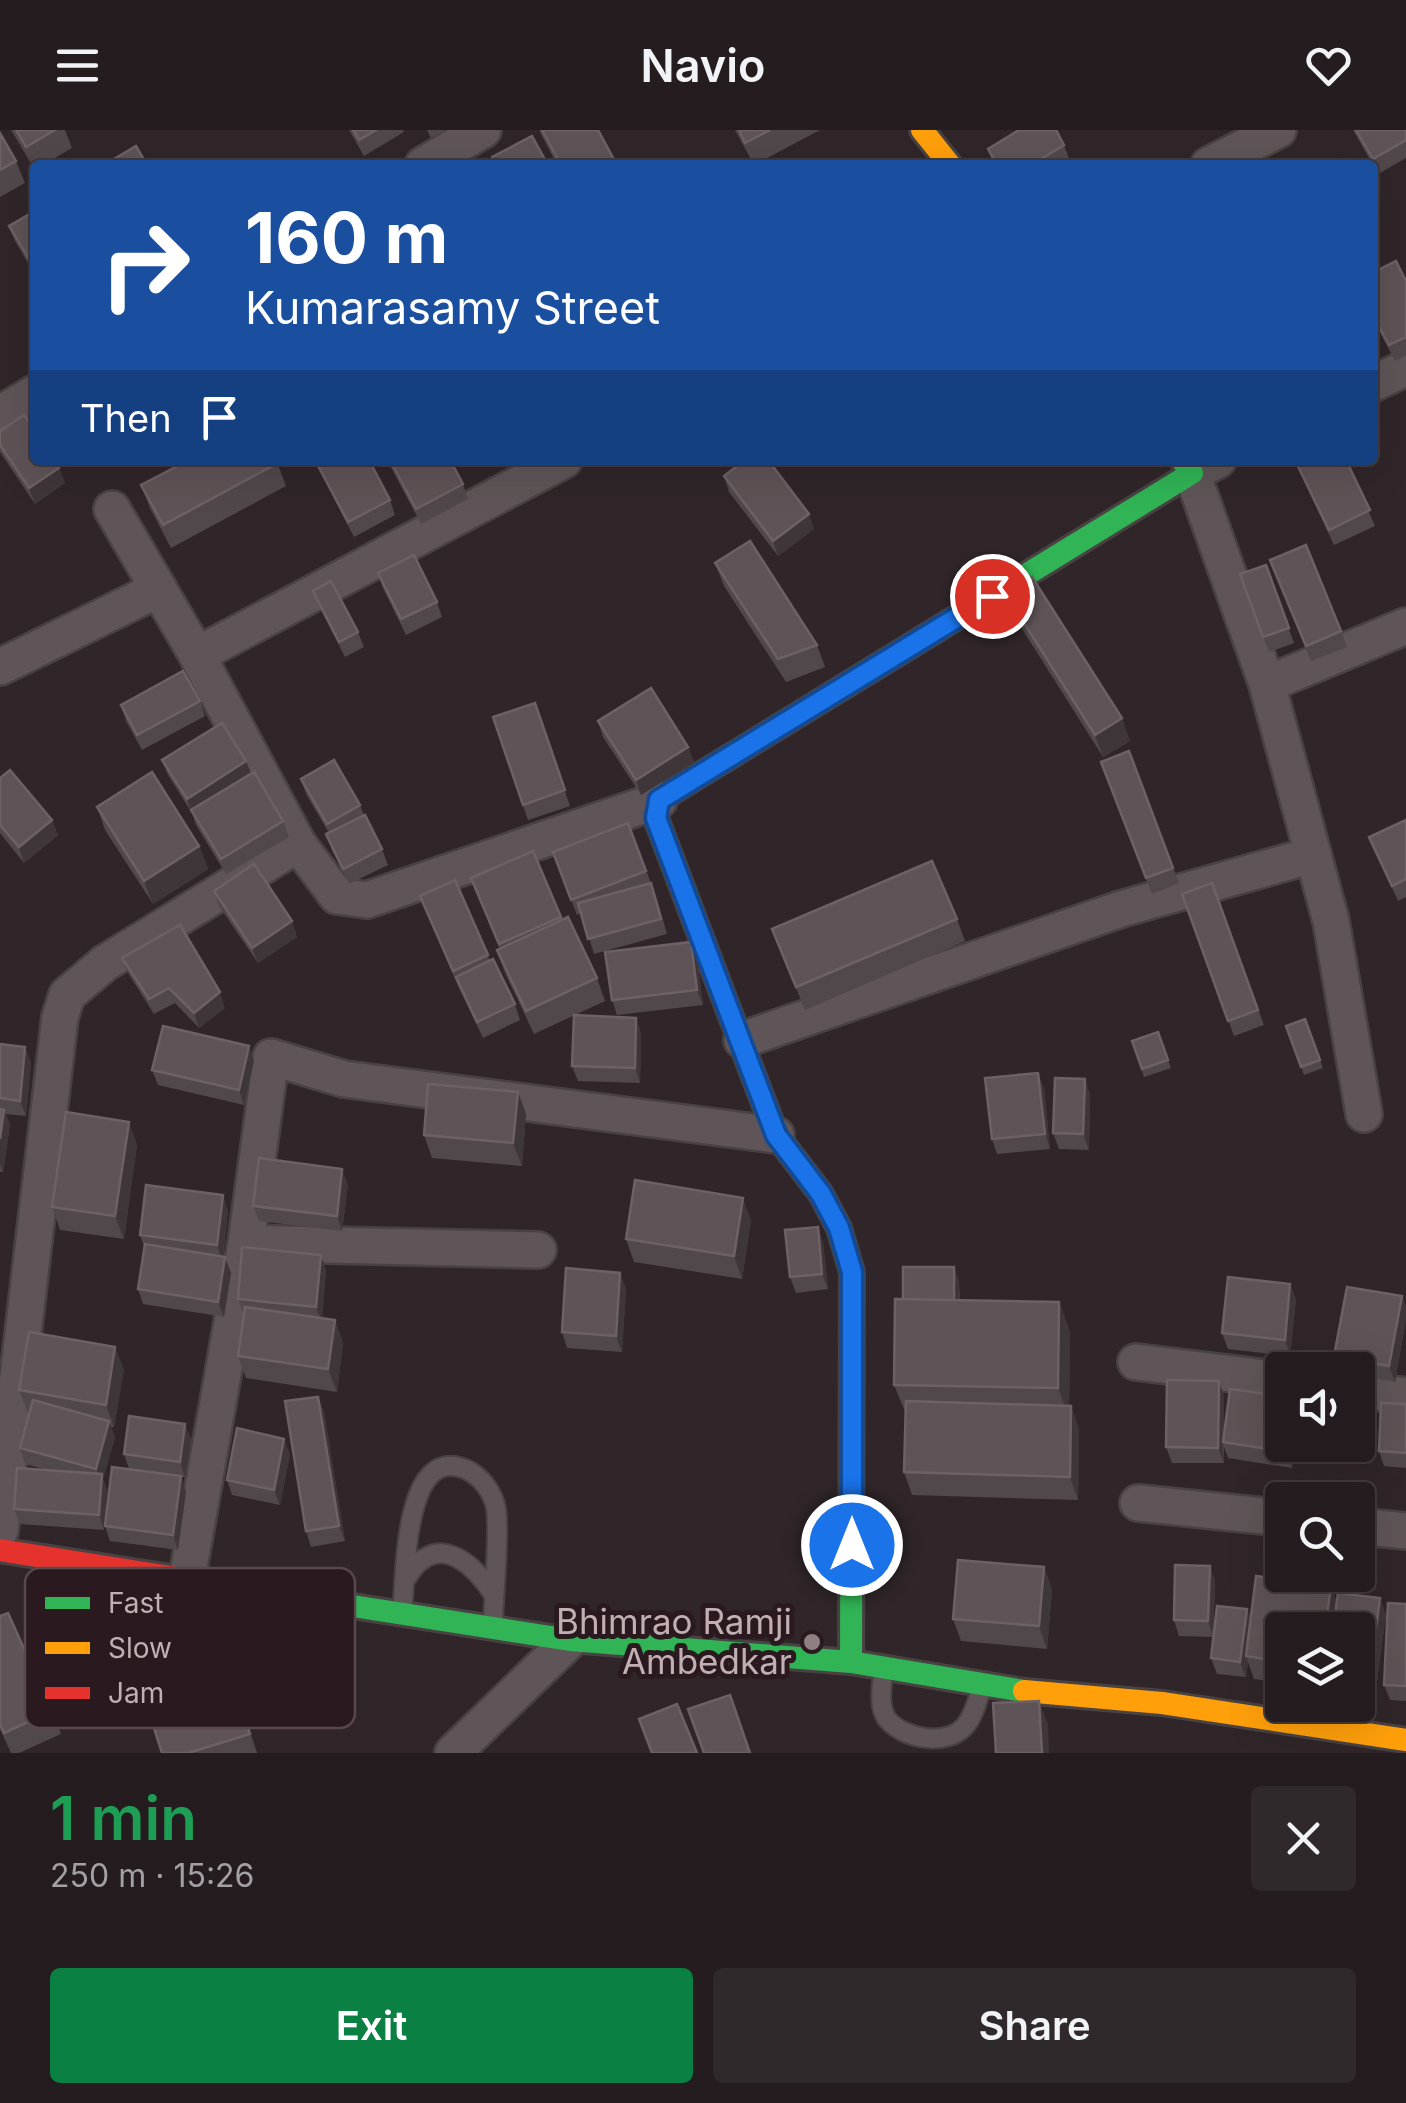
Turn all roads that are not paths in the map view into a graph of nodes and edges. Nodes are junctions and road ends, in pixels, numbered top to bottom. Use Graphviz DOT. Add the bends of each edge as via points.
graph roads {
  1 [pos="483,130"];
  2 [pos="922,130"];
  3 [pos="1278,130"];
  4 [pos="432,160"];
  5 [pos="946,160"];
  6 [pos="1218,160"];
  7 [pos="1406,368"];
  8 [pos="1378,381"];
  9 [pos="30,396"];
  10 [pos="0,414"];
  11 [pos="555,465"];
  12 [pos="1195,465"];
  13 [pos="1197,465"];
  14 [pos="112,508"];
  15 [pos="159,589"];
  16 [pos="1406,626"];
  17 [pos="197,655"];
  18 [pos="0,667"];
  19 [pos="1267,684"];
  20 [pos="659,800"];
  21 [pos="298,844"];
  22 [pos="1312,855"];
  23 [pos="742,1040"];
  24 [pos="1364,1114"];
  25 [pos="776,1135"];
  26 [pos="246,1243"];
  27 [pos="538,1250"];
  28 [pos="1136,1362"];
  29 [pos="1265,1378"];
  30 [pos="1375,1392"];
  31 [pos="1406,1396"];
  32 [pos="1138,1503"];
  33 [pos="1265,1516"];
  34 [pos="1375,1528"];
  35 [pos="0,1531"];
  36 [pos="1406,1531"];
  37 [pos="0,1550"];
  38 [pos="115,1568"];
  39 [pos="188,1568"];
  40 [pos="406,1580"];
  41 [pos="494,1595"];
  42 [pos="355,1606"];
  43 [pos="402,1614"];
  44 [pos="493,1628"];
  45 [pos="570,1640"];
  46 [pos="851,1662"];
  47 [pos="883,1667"];
  48 [pos="983,1685"];
  49 [pos="1406,1740"];
  50 [pos="453,1753"];
  1 -- 4 [label="street"];
  2 -- 5 [label="street"];
  3 -- 6 [label="street"];
  7 -- 8 [label="street"];
  9 -- 10 [label="street"];
  11 -- 17 [label="street"];
  12 -- 20 [label="street"];
  13 -- 19 [label="street"];
  14 -- 15 [label="street"];
  15 -- 17 [label="street"];
  15 -- 18 [label="street"];
  16 -- 19 [label="street"];
  17 -- 21 [label="street"];
  19 -- 22 [label="street"];
  20 -- 21 [label="street" via="367,900 337,896"];
  20 -- 23 [label="street" via="656,818"];
  21 -- 35 [label="street" via="105,963 67,995"];
  22 -- 23 [label="street" via="1121,909"];
  22 -- 24 [label="street" via="1331,921"];
  23 -- 25 [label="street"];
  25 -- 26 [label="street" via="344,1079 271,1058"];
  25 -- 46 [label="street" via="821,1194 852,1272"];
  26 -- 27 [label="street"];
  26 -- 39 [label="street"];
  28 -- 29 [label="street"];
  30 -- 31 [label="street"];
  32 -- 33 [label="street"];
  34 -- 36 [label="street"];
  37 -- 38 [label="street"];
  40 -- 41 [label="lane" via="430,1553 452,1555 470,1563"];
  40 -- 41 [label="lane" via="417,1494 427,1474 446,1464 468,1469 496,1506"];
  40 -- 43 [label="lane"];
  41 -- 44 [label="lane"];
  42 -- 43 [label="street"];
  43 -- 44 [label="street"];
  44 -- 45 [label="street"];
  45 -- 46 [label="street"];
  45 -- 50 [label="street"];
  46 -- 47 [label="street"];
  47 -- 48 [label="street"];
  47 -- 48 [label="lane" via="886,1718 912,1736 957,1733"];
  48 -- 49 [label="street" via="1162,1703"];
}
